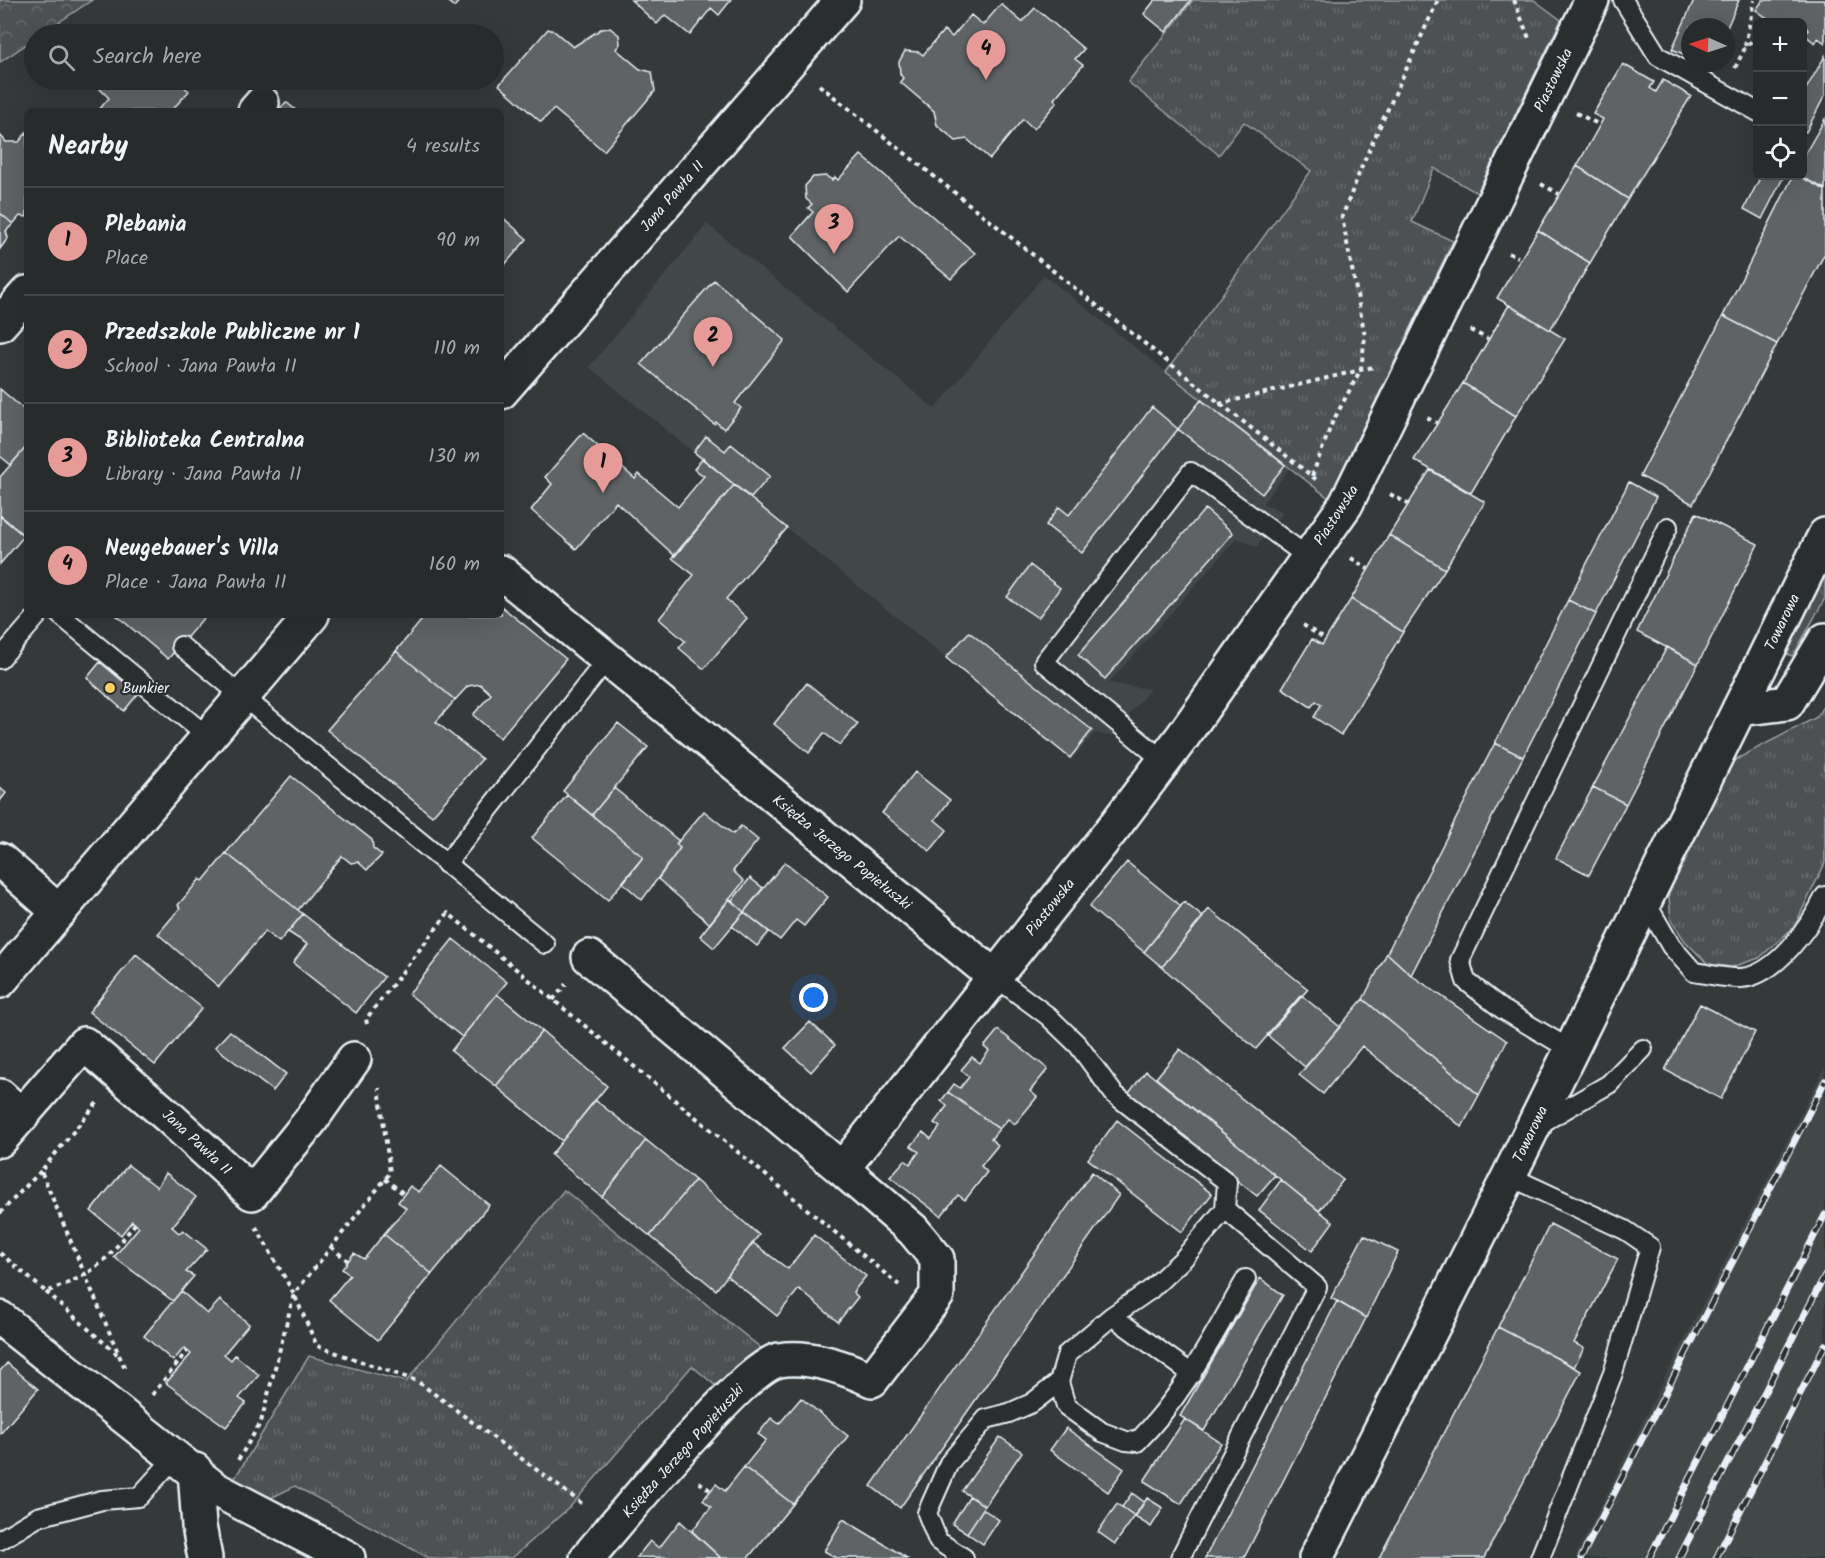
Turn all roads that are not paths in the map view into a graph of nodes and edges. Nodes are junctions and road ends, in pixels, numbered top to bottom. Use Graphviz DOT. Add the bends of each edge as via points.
graph roads {
  1 [pos="843,0"];
  2 [pos="1592,0"];
  3 [pos="1623,0"];
  4 [pos="1753,109"];
  5 [pos="24,296"];
  6 [pos="0,324"];
  7 [pos="504,389"];
  8 [pos="1668,527"];
  9 [pos="1825,535"];
  10 [pos="1308,557"];
  11 [pos="504,574"];
  12 [pos="35,618"];
  13 [pos="64,618"];
  14 [pos="309,618"];
  15 [pos="1825,640"];
  16 [pos="181,646"];
  17 [pos="0,659"];
  18 [pos="607,659"];
  19 [pos="242,696"];
  20 [pos="1740,709"];
  21 [pos="207,736"];
  22 [pos="1164,760"];
  23 [pos="0,860"];
  24 [pos="446,864"];
  25 [pos="1825,896"];
  26 [pos="1644,901"];
  27 [pos="59,912"];
  28 [pos="545,944"];
  29 [pos="589,957"];
  30 [pos="994,976"];
  31 [pos="0,981"];
  32 [pos="1642,1049"];
  33 [pos="1571,1050"];
  34 [pos="366,1055"];
  35 [pos="11,1106"];
  36 [pos="1532,1128"];
  37 [pos="0,1140"];
  38 [pos="842,1169"];
  39 [pos="1509,1176"];
  40 [pos="1225,1209"];
  41 [pos="1246,1279"];
  42 [pos="1112,1316"];
  43 [pos="0,1318"];
  44 [pos="1192,1374"];
  45 [pos="1059,1382"];
  46 [pos="195,1472"];
  47 [pos="0,1540"];
  48 [pos="205,1558"];
  49 [pos="348,1558"];
  50 [pos="587,1558"];
  51 [pos="964,1558"];
  52 [pos="1180,1558"];
  53 [pos="1316,1558"];
  54 [pos="1540,1558"];
  1 -- 7 [label="street, Jana Pawła II"];
  2 -- 10 [label="street, Piastowska" via="1347,504"];
  3 -- 4 [label="lane" via="1658,56"];
  5 -- 6 [label="street"];
  8 -- 33 [label="lane" via="1460,960 1466,981 1502,1009"];
  9 -- 20 [label="street, Towarowa"];
  10 -- 22 [label="street, Piastowska"];
  10 -- 22 [label="lane" via="1191,472 1044,662"];
  11 -- 18 [label="street, Księdza Jerzego Popiełuszki"];
  12 -- 17 [label="lane"];
  13 -- 21 [label="lane"];
  14 -- 19 [label="street"];
  15 -- 20 [label="street" via="1787,703"];
  16 -- 19 [label="lane"];
  18 -- 24 [label="lane"];
  18 -- 30 [label="street, Księdza Jerzego Popiełuszki"];
  19 -- 21 [label="street"];
  19 -- 24 [label="lane"];
  20 -- 26 [label="street, Towarowa"];
  21 -- 27 [label="street"];
  22 -- 30 [label="street, Piastowska"];
  23 -- 27 [label="street"];
  24 -- 28 [label="lane"];
  25 -- 26 [label="lane" via="1772,968 1741,978 1694,972 1671,946"];
  26 -- 33 [label="street, Towarowa"];
  27 -- 31 [label="street"];
  29 -- 38 [label="street, Księdza Jerzego Popiełuszki"];
  30 -- 38 [label="street"];
  30 -- 40 [label="lane" via="1048,1016 1078,1045 1114,1094 1227,1182"];
  32 -- 36 [label="lane" via="1609,1084"];
  33 -- 36 [label="street, Towarowa"];
  34 -- 35 [label="street, Jana Pawła II" via="252,1193 84,1044"];
  35 -- 37 [label="street, Jana Pawła II"];
  36 -- 39 [label="street, Towarowa"];
  38 -- 50 [label="street, Księdza Jerzego Popiełuszki" via="913,1230 937,1259 937,1295 872,1380 838,1365 779,1360 756,1372 722,1403"];
  39 -- 53 [label="street, Towarowa"];
  39 -- 54 [label="lane" via="1625,1230 1650,1247 1613,1373"];
  40 -- 42 [label="lane" via="1184,1258 1150,1290"];
  40 -- 52 [label="lane" via="1317,1287"];
  41 -- 44 [label="lane"];
  42 -- 44 [label="lane"];
  42 -- 45 [label="lane" via="1067,1354"];
  43 -- 46 [label="street"];
  44 -- 45 [label="lane" via="1164,1414 1137,1442 1102,1432 1066,1406"];
  45 -- 51 [label="lane" via="1032,1403 986,1419 949,1463 927,1513 938,1541"];
  46 -- 47 [label="lane" via="138,1497 102,1500 38,1517"];
  46 -- 48 [label="street"];
  46 -- 49 [label="street"];
}
